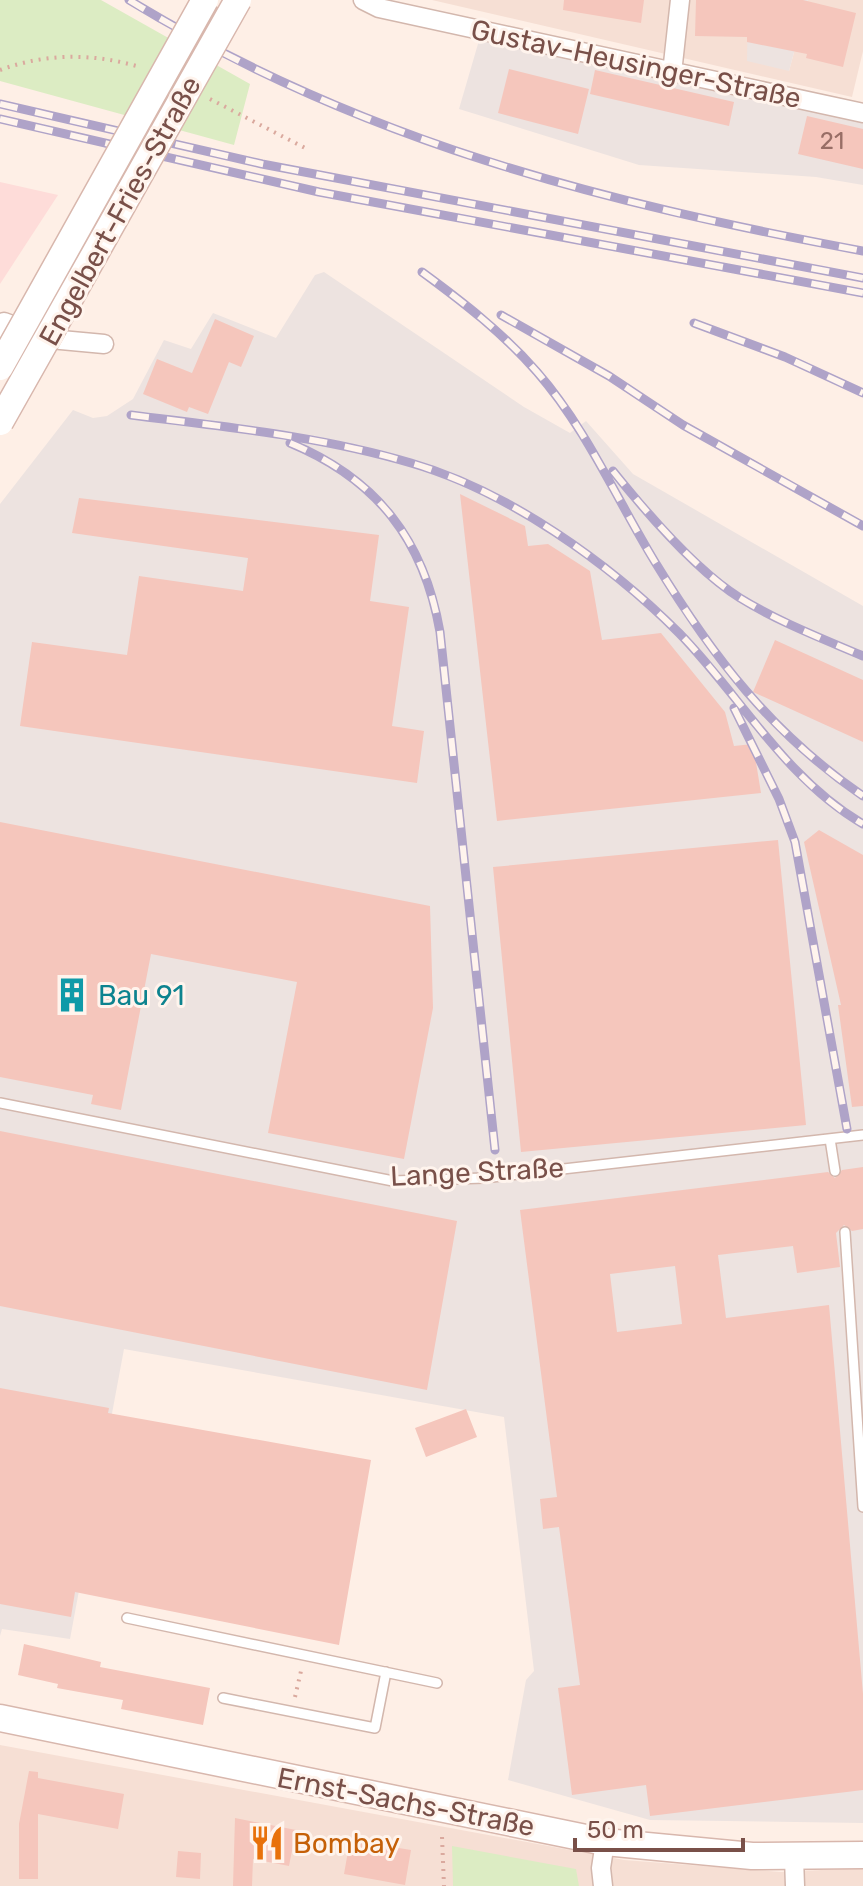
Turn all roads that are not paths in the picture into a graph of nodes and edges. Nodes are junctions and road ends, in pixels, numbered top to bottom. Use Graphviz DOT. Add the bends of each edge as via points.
graph roads {
  1 [pos="205,0"];
  2 [pos="238,0"];
  3 [pos="363,0"];
  4 [pos="680,0"];
  5 [pos="672,73"];
  6 [pos="862,110"];
  7 [pos="0,329"];
  8 [pos="104,344"];
  9 [pos="0,367"];
  10 [pos="0,422"];
  11 [pos="0,1103"];
  12 [pos="863,1135"];
  13 [pos="830,1139"];
  14 [pos="835,1171"];
  15 [pos="845,1232"];
  16 [pos="863,1507"];
  17 [pos="127,1618"];
  18 [pos="386,1672"];
  19 [pos="437,1683"];
  20 [pos="223,1698"];
  21 [pos="0,1718"];
  22 [pos="605,1842"];
  23 [pos="863,1855"];
  24 [pos="794,1858"];
  25 [pos="603,1886"];
  26 [pos="795,1886"];
  1 -- 9 [label="main road, Engelbert-Fries-Straße, bridge"];
  2 -- 10 [label="main road, Engelbert-Fries-Straße, bridge"];
  3 -- 5 [label="street, Gustav-Heusinger-Straße" via="379,8"];
  4 -- 5 [label="street"];
  5 -- 6 [label="street, Gustav-Heusinger-Straße"];
  7 -- 8 [label="street" via="4,322 50,339"];
  11 -- 13 [label="lane, Lange Straße" via="393,1181 484,1178"];
  12 -- 13 [label="lane, Lange Straße"];
  13 -- 14 [label="lane"];
  15 -- 16 [label="lane"];
  17 -- 18 [label="lane"];
  18 -- 19 [label="lane"];
  18 -- 20 [label="lane" via="375,1728"];
  21 -- 22 [label="main road, Ernst-Sachs-Straße"];
  22 -- 24 [label="main road, Ernst-Sachs-Straße"];
  22 -- 25 [label="street"];
  23 -- 24 [label="main road, Ernst-Sachs-Straße"];
  24 -- 26 [label="street"];
}
